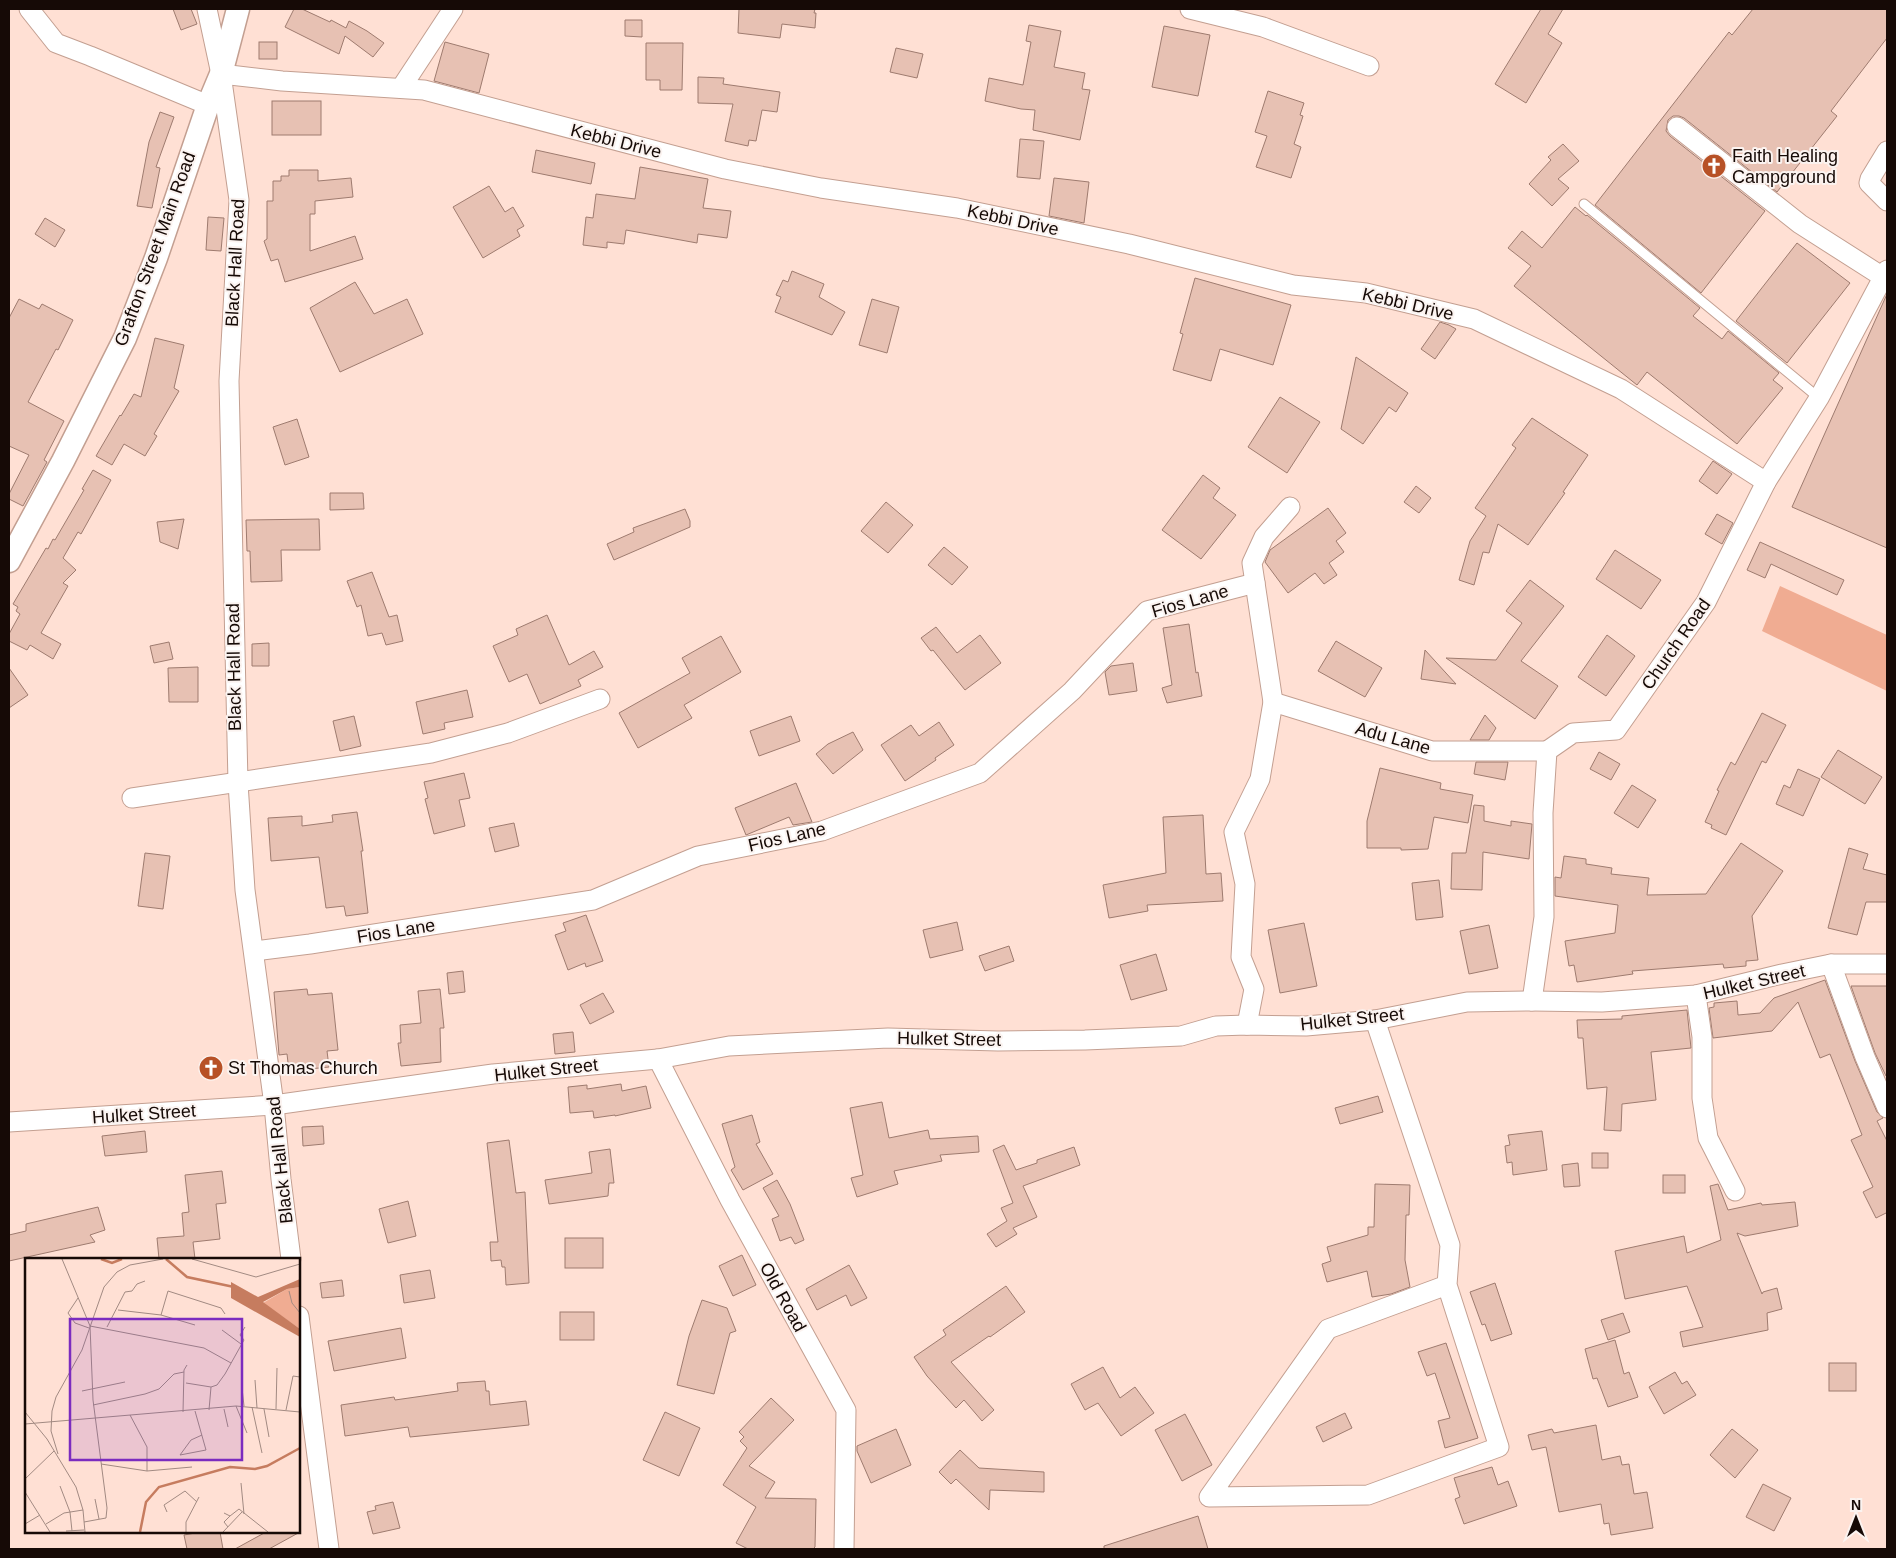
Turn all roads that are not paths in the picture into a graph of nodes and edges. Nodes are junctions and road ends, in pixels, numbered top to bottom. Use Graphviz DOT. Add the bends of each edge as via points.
graph roads {
  1 [pos="30,9"];
  2 [pos="207,9"];
  3 [pos="238,9"];
  4 [pos="453,9"];
  5 [pos="1190,9"];
  6 [pos="1369,66"];
  7 [pos="221,74"];
  8 [pos="400,88"];
  9 [pos="208,105"];
  10 [pos="1677,127"];
  11 [pos="1887,151"];
  12 [pos="1887,201"];
  13 [pos="1584,204"];
  14 [pos="1885,273"];
  15 [pos="1818,398"];
  16 [pos="1766,482"];
  17 [pos="1290,507"];
  18 [pos="9,561"];
  19 [pos="1255,584"];
  20 [pos="600,699"];
  21 [pos="1273,702"];
  22 [pos="1546,751"];
  23 [pos="238,783"];
  24 [pos="132,798"];
  25 [pos="254,951"];
  26 [pos="1831,964"];
  27 [pos="1887,964"];
  28 [pos="1696,995"];
  29 [pos="1532,1001"];
  30 [pos="1375,1020"];
  31 [pos="1247,1025"];
  32 [pos="658,1059"];
  33 [pos="274,1105"];
  34 [pos="1887,1108"];
  35 [pos="9,1122"];
  36 [pos="1735,1191"];
  37 [pos="292,1258"];
  38 [pos="1447,1285"];
  39 [pos="300,1324"];
  40 [pos="329,1549"];
  41 [pos="844,1549"];
  1 -- 9 [label="street" via="56,43"];
  2 -- 7 [label="street, Black Hall Road"];
  3 -- 7 [label="street, Grafton Street Main Road"];
  4 -- 8 [label="street"];
  5 -- 6 [label="street" via="1262,28"];
  7 -- 8 [label="street, Kebbi Drive"];
  7 -- 9 [label="street, Grafton Street Main Road"];
  7 -- 23 [label="street, Black Hall Road" via="239,200 229,381"];
  8 -- 16 [label="street, Kebbi Drive" via="424,90 725,169 821,188 956,208 1129,244 1293,284 1366,293 1474,319 1621,389"];
  9 -- 18 [label="street, Grafton Street Main Road" via="156,258 124,338 63,462"];
  10 -- 14 [label="street" via="1800,224"];
  11 -- 12 [label="street" via="1869,183"];
  13 -- 15 [label="lane"];
  14 -- 15 [label="street, Church Road"];
  15 -- 16 [label="street, Church Road"];
  16 -- 22 [label="street, Church Road" via="1706,602 1616,730 1573,733"];
  17 -- 19 [label="street" via="1264,537 1252,563"];
  19 -- 21 [label="street"];
  19 -- 25 [label="street, Fios Lane" via="1147,611 1072,691 980,773 822,831 698,856 593,900"];
  20 -- 23 [label="street" via="508,733 431,753"];
  21 -- 22 [label="street, Adu Lane" via="1432,751"];
  21 -- 31 [label="street" via="1260,779 1234,832 1245,884 1241,957 1254,989"];
  22 -- 29 [label="street" via="1544,917"];
  23 -- 24 [label="street"];
  23 -- 25 [label="street, Black Hall Road" via="245,890"];
  25 -- 33 [label="street, Black Hall Road"];
  26 -- 27 [label="street, Hulket Street"];
  26 -- 28 [label="street, Hulket Street"];
  26 -- 34 [label="street"];
  28 -- 29 [label="street, Hulket Street" via="1602,1002"];
  28 -- 36 [label="street" via="1702,1037 1702,1098 1708,1138"];
  29 -- 30 [label="street, Hulket Street" via="1467,1002"];
  30 -- 31 [label="street, Hulket Street" via="1306,1026"];
  30 -- 38 [label="street" via="1450,1245"];
  31 -- 32 [label="street, Hulket Street" via="1216,1026 1181,1036 1114,1039 998,1041 888,1038 729,1046"];
  32 -- 33 [label="street, Hulket Street" via="493,1074"];
  32 -- 41 [label="street, Old Road" via="730,1200 846,1410"];
  33 -- 35 [label="street, Hulket Street"];
  33 -- 37 [label="street, Black Hall Road"];
  38 -- 38 [label="street" via="1328,1330 1210,1497 1368,1495 1499,1447"];
  39 -- 40 [label="street"];
}
